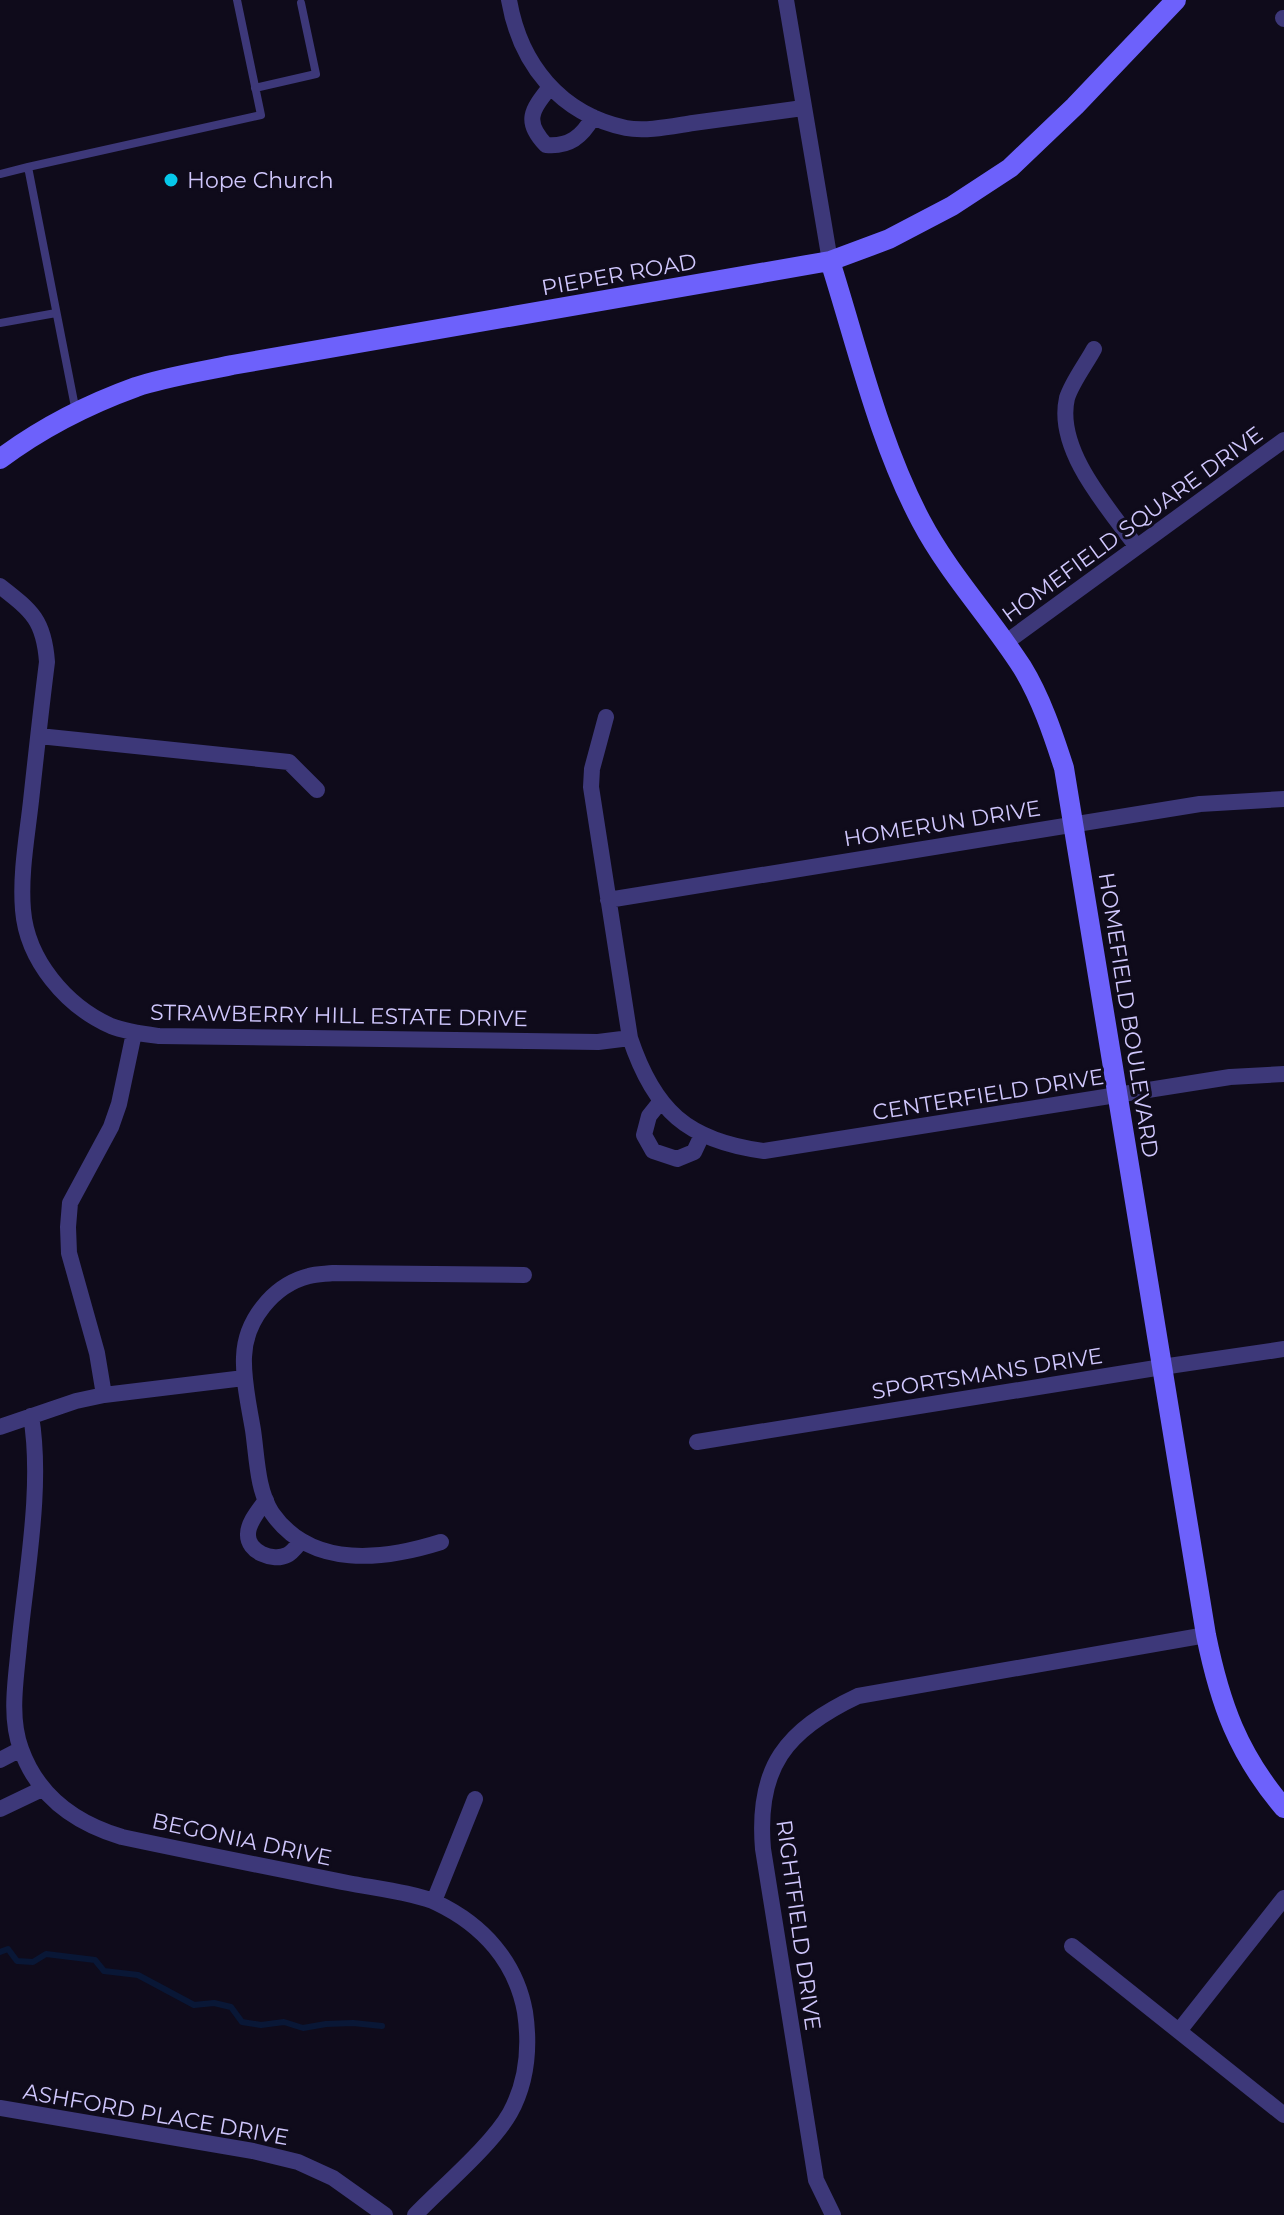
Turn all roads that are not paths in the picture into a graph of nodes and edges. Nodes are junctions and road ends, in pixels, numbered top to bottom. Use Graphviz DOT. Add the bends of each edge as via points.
graph roads {
  1 [pos="237,0"];
  2 [pos="509,0"];
  3 [pos="786,0"];
  4 [pos="1176,0"];
  5 [pos="301,3"];
  6 [pos="550,87"];
  7 [pos="255,88"];
  8 [pos="803,108"];
  9 [pos="593,117"];
  10 [pos="28,167"];
  11 [pos="0,174"];
  12 [pos="830,261"];
  13 [pos="56,313"];
  14 [pos="0,323"];
  15 [pos="1094,349"];
  16 [pos="76,413"];
  17 [pos="1284,440"];
  18 [pos="0,459"];
  19 [pos="1137,547"];
  20 [pos="0,586"];
  21 [pos="1005,643"];
  22 [pos="606,717"];
  23 [pos="39,736"];
  24 [pos="317,790"];
  25 [pos="1284,799"];
  26 [pos="1073,823"];
  27 [pos="608,900"];
  28 [pos="134,1033"];
  29 [pos="630,1038"];
  30 [pos="1284,1074"];
  31 [pos="1118,1094"];
  32 [pos="661,1101"];
  33 [pos="702,1135"];
  34 [pos="524,1275"];
  35 [pos="1284,1349"];
  36 [pos="1162,1367"];
  37 [pos="244,1378"];
  38 [pos="104,1395"];
  39 [pos="31,1416"];
  40 [pos="0,1427"];
  41 [pos="697,1442"];
  42 [pos="270,1508"];
  43 [pos="301,1541"];
  44 [pos="441,1542"];
  45 [pos="1206,1635"];
  46 [pos="21,1749"];
  47 [pos="0,1760"];
  48 [pos="42,1789"];
  49 [pos="475,1799"];
  50 [pos="1284,1808"];
  51 [pos="0,1809"];
  52 [pos="1284,1898"];
  53 [pos="434,1901"];
  54 [pos="1072,1946"];
  55 [pos="1179,2031"];
  56 [pos="0,2108"];
  57 [pos="1284,2115"];
  58 [pos="385,2215"];
  59 [pos="415,2215"];
  60 [pos="833,2215"];
  1 -- 7 [label="lane"];
  2 -- 6 [label="street" via="521,44"];
  3 -- 8 [label="street"];
  4 -- 12 [label="street, PIEPER ROAD" via="1010,168 889,239"];
  5 -- 7 [label="lane" via="316,74"];
  6 -- 9 [label="street"];
  6 -- 9 [label="street" via="531,120 533,132 546,145 563,146"];
  7 -- 10 [label="lane" via="261,115"];
  8 -- 9 [label="street" via="665,127 628,128"];
  8 -- 12 [label="street"];
  10 -- 11 [label="lane"];
  10 -- 13 [label="lane"];
  12 -- 16 [label="street, PIEPER ROAD" via="232,365 137,387"];
  12 -- 21 [label="street, HOMEFIELD BOULEVARD" via="899,474 943,561"];
  13 -- 14 [label="lane"];
  13 -- 16 [label="lane"];
  15 -- 19 [label="street" via="1067,398 1067,429 1089,482"];
  16 -- 18 [label="street, PIEPER ROAD"];
  17 -- 19 [label="street, HOMEFIELD SQUARE DRIVE"];
  19 -- 21 [label="street, HOMEFIELD SQUARE DRIVE"];
  20 -- 23 [label="street, STRAWBERRY HILL ESTATE DRIVE" via="30,609 46,642"];
  21 -- 26 [label="street, HOMEFIELD BOULEVARD" via="1053,731"];
  22 -- 27 [label="street, CENTERFIELD DRIVE" via="591,787"];
  23 -- 24 [label="street" via="289,762"];
  23 -- 28 [label="street, STRAWBERRY HILL ESTATE DRIVE" via="23,868 26,931 47,975 68,996 111,1026"];
  25 -- 26 [label="street, HOMERUN DRIVE" via="1200,804"];
  26 -- 27 [label="street, HOMERUN DRIVE"];
  26 -- 31 [label="street, HOMEFIELD BOULEVARD"];
  27 -- 29 [label="street, CENTERFIELD DRIVE"];
  28 -- 29 [label="street, STRAWBERRY HILL ESTATE DRIVE" via="582,1042"];
  28 -- 38 [label="street" via="119,1104 70,1203 68,1227 69,1253"];
  29 -- 32 [label="street, CENTERFIELD DRIVE" via="640,1068"];
  30 -- 31 [label="street, CENTERFIELD DRIVE"];
  31 -- 33 [label="street, CENTERFIELD DRIVE" via="764,1151"];
  31 -- 36 [label="street, HOMEFIELD BOULEVARD"];
  32 -- 33 [label="street, CENTERFIELD DRIVE"];
  32 -- 33 [label="street" via="649,1116 644,1135 653,1151 677,1159 694,1152"];
  34 -- 37 [label="street" via="308,1276 269,1300 256,1317 248,1333"];
  35 -- 36 [label="street, SPORTSMANS DRIVE"];
  36 -- 41 [label="street, SPORTSMANS DRIVE"];
  36 -- 45 [label="street, HOMEFIELD BOULEVARD"];
  37 -- 38 [label="street"];
  37 -- 42 [label="street"];
  38 -- 39 [label="street"];
  39 -- 40 [label="street"];
  39 -- 46 [label="street, BEGONIA DRIVE" via="37,1464 15,1687"];
  42 -- 43 [label="street"];
  42 -- 43 [label="street" via="256,1514 250,1543 273,1558 289,1555"];
  43 -- 44 [label="street" via="329,1554 372,1556"];
  45 -- 50 [label="street, HOMEFIELD BOULEVARD" via="1229,1722 1245,1755"];
  45 -- 60 [label="street, RIGHTFIELD DRIVE" via="858,1696 805,1725 781,1753 762,1804 763,1849 816,2180"];
  46 -- 47 [label="street"];
  46 -- 48 [label="street, BEGONIA DRIVE"];
  48 -- 51 [label="street"];
  48 -- 53 [label="street, BEGONIA DRIVE" via="94,1829"];
  49 -- 53 [label="street"];
  52 -- 55 [label="street"];
  53 -- 59 [label="street, BEGONIA DRIVE" via="481,1930 513,1974 523,2001 528,2058 511,2112"];
  54 -- 55 [label="street"];
  55 -- 57 [label="street"];
  56 -- 58 [label="street, ASHFORD PLACE DRIVE" via="298,2162 333,2178"];
}
